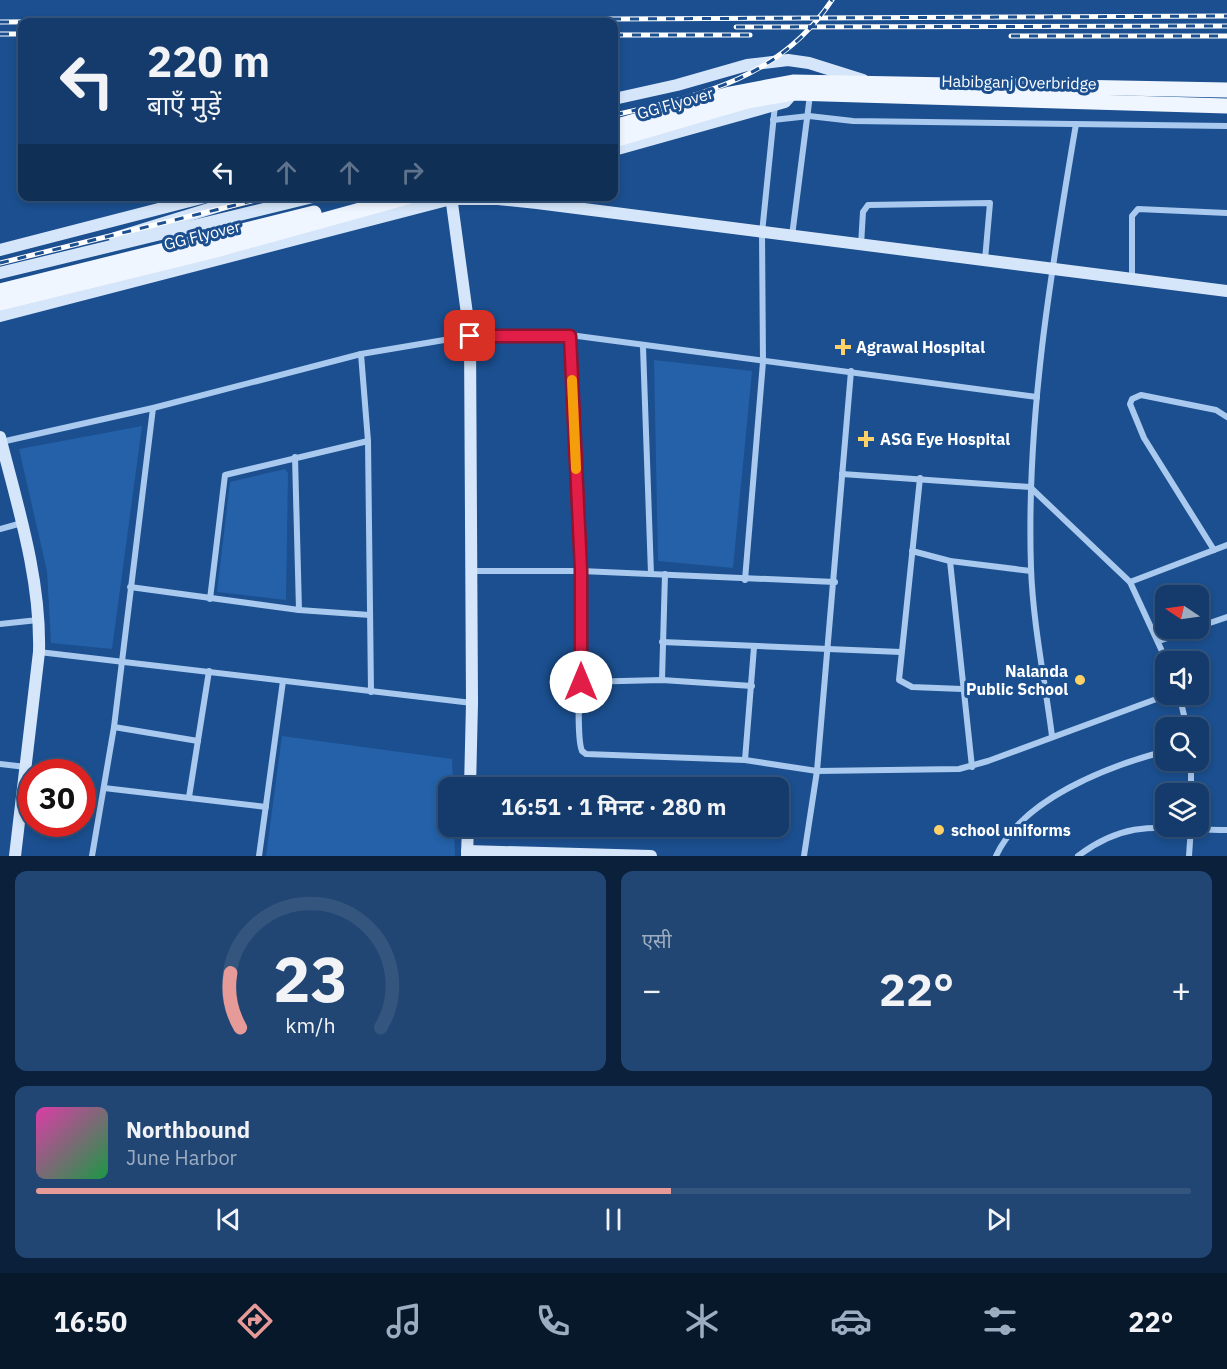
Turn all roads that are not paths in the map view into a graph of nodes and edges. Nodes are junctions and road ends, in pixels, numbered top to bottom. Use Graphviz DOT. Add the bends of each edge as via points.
graph roads {
  1 [pos="826,81"];
  2 [pos="869,81"];
  3 [pos="1227,90"];
  4 [pos="793,93"];
  5 [pos="810,94"];
  6 [pos="1103,94"];
  7 [pos="618,98"];
  8 [pos="775,105"];
  9 [pos="1227,106"];
  10 [pos="809,116"];
  11 [pos="773,120"];
  12 [pos="1076,124"];
  13 [pos="618,125"];
  14 [pos="1227,126"];
  15 [pos="618,139"];
  16 [pos="618,149"];
  17 [pos="190,201"];
  18 [pos="234,201"];
  19 [pos="295,201"];
  20 [pos="352,201"];
  21 [pos="393,201"];
  22 [pos="440,201"];
  23 [pos="451,201"];
  24 [pos="514,201"];
  25 [pos="1227,213"];
  26 [pos="762,233"];
  27 [pos="792,237"];
  28 [pos="861,246"];
  29 [pos="0,250"];
  30 [pos="985,261"];
  31 [pos="0,266"];
  32 [pos="1051,269"];
  33 [pos="0,273"];
  34 [pos="1132,279"];
  35 [pos="0,291"];
  36 [pos="1227,291"];
  37 [pos="0,303"];
  38 [pos="0,316"];
  39 [pos="470,336"];
  40 [pos="570,336"];
  41 [pos="643,347"];
  42 [pos="360,354"];
  43 [pos="763,362"];
  44 [pos="850,371"];
  45 [pos="1037,397"];
  46 [pos="153,408"];
  47 [pos="1227,417"];
  48 [pos="0,440"];
  49 [pos="368,441"];
  50 [pos="296,457"];
  51 [pos="842,474"];
  52 [pos="920,478"];
  53 [pos="1030,487"];
  54 [pos="22,523"];
  55 [pos="0,529"];
  56 [pos="1227,545"];
  57 [pos="1214,550"];
  58 [pos="912,551"];
  59 [pos="950,561"];
  60 [pos="581,570"];
  61 [pos="471,571"];
  62 [pos="1031,571"];
  63 [pos="651,574"];
  64 [pos="665,574"];
  65 [pos="745,580"];
  66 [pos="835,582"];
  67 [pos="1130,582"];
  68 [pos="130,587"];
  69 [pos="210,599"];
  70 [pos="298,610"];
  71 [pos="370,615"];
  72 [pos="1227,617"];
  73 [pos="40,620"];
  74 [pos="0,624"];
  75 [pos="1209,624"];
  76 [pos="1165,639"];
  77 [pos="1159,641"];
  78 [pos="662,642"];
  79 [pos="754,647"];
  80 [pos="828,650"];
  81 [pos="1163,651"];
  82 [pos="39,652"];
  83 [pos="901,652"];
  84 [pos="122,662"];
  85 [pos="209,671"];
  86 [pos="662,680"];
  87 [pos="283,681"];
  88 [pos="581,682"];
  89 [pos="752,686"];
  90 [pos="962,689"];
  91 [pos="370,692"];
  92 [pos="1155,699"];
  93 [pos="472,703"];
  94 [pos="114,727"];
  95 [pos="1052,736"];
  96 [pos="198,741"];
  97 [pos="1155,755"];
  98 [pos="28,759"];
  99 [pos="745,760"];
  100 [pos="0,764"];
  101 [pos="18,766"];
  102 [pos="972,767"];
  103 [pos="817,771"];
  104 [pos="470,777"];
  105 [pos="104,788"];
  106 [pos="189,797"];
  107 [pos="267,807"];
  108 [pos="1155,827"];
  109 [pos="1209,829"];
  110 [pos="1227,830"];
  111 [pos="18,834"];
  112 [pos="468,837"];
  113 [pos="1190,837"];
  114 [pos="467,854"];
  115 [pos="15,856"];
  116 [pos="92,856"];
  117 [pos="259,856"];
  118 [pos="646,856"];
  119 [pos="804,856"];
  120 [pos="996,856"];
  121 [pos="1078,856"];
  122 [pos="1189,856"];
  1 -- 2 [label="main road, Habibganj Overbridge"];
  1 -- 13 [label="main road, GG Flyover" via="776,83"];
  2 -- 6 [label="main road, Habibganj Overbridge"];
  2 -- 7 [label="street" via="788,60 747,65"];
  3 -- 6 [label="main road, Habibganj Overbridge"];
  4 -- 5 [label="main road, Habibganj Overbridge"];
  4 -- 8 [label="street" via="785,102"];
  4 -- 15 [label="main road, GG Flyover" via="747,101"];
  5 -- 6 [label="main road, Habibganj Overbridge"];
  5 -- 10 [label="street"];
  6 -- 9 [label="main road, Habibganj Overbridge"];
  8 -- 11 [label="street"];
  8 -- 16 [label="street"];
  10 -- 11 [label="street"];
  10 -- 12 [label="street" via="853,121"];
  10 -- 27 [label="street"];
  11 -- 26 [label="street"];
  12 -- 14 [label="street"];
  12 -- 32 [label="street"];
  17 -- 29 [label="street"];
  18 -- 31 [label="street" via="92,244"];
  19 -- 33 [label="street"];
  20 -- 35 [label="main road, GG Flyover"];
  21 -- 37 [label="main road, GG Flyover"];
  22 -- 38 [label="street"];
  23 -- 39 [label="street"];
  24 -- 26 [label="street"];
  25 -- 34 [label="street" via="1138,209 1132,216"];
  26 -- 27 [label="street"];
  26 -- 43 [label="street"];
  27 -- 28 [label="street"];
  28 -- 30 [label="street"];
  28 -- 30 [label="street" via="863,212 868,205 990,203"];
  30 -- 32 [label="street"];
  32 -- 34 [label="street"];
  32 -- 45 [label="street"];
  34 -- 36 [label="street"];
  39 -- 40 [label="street"];
  39 -- 42 [label="street"];
  39 -- 61 [label="street"];
  40 -- 41 [label="street"];
  40 -- 60 [label="street"];
  41 -- 43 [label="street"];
  41 -- 63 [label="street"];
  42 -- 46 [label="street"];
  42 -- 49 [label="street"];
  43 -- 44 [label="street"];
  43 -- 65 [label="street"];
  44 -- 45 [label="street"];
  44 -- 51 [label="street"];
  45 -- 53 [label="street"];
  46 -- 48 [label="street"];
  46 -- 68 [label="street"];
  47 -- 57 [label="street" via="1216,410 1141,395 1130,404 1144,438"];
  48 -- 54 [label="street"];
  49 -- 50 [label="street"];
  49 -- 71 [label="street"];
  50 -- 69 [label="street" via="225,475"];
  50 -- 70 [label="street"];
  51 -- 52 [label="street"];
  51 -- 66 [label="street"];
  52 -- 53 [label="street"];
  52 -- 58 [label="street"];
  53 -- 62 [label="street"];
  53 -- 67 [label="street"];
  54 -- 55 [label="street"];
  54 -- 73 [label="street"];
  56 -- 57 [label="street"];
  57 -- 67 [label="street"];
  58 -- 59 [label="street"];
  58 -- 83 [label="street"];
  59 -- 62 [label="street"];
  59 -- 90 [label="street"];
  60 -- 61 [label="street"];
  60 -- 63 [label="street"];
  60 -- 88 [label="street"];
  61 -- 93 [label="street"];
  62 -- 95 [label="street"];
  63 -- 64 [label="street"];
  64 -- 65 [label="street"];
  64 -- 78 [label="street"];
  65 -- 66 [label="street"];
  66 -- 80 [label="street"];
  67 -- 77 [label="street"];
  68 -- 69 [label="street"];
  68 -- 84 [label="street"];
  69 -- 70 [label="street"];
  70 -- 71 [label="street"];
  71 -- 91 [label="street"];
  72 -- 75 [label="street"];
  73 -- 74 [label="street"];
  73 -- 82 [label="street"];
  76 -- 77 [label="street"];
  77 -- 81 [label="street"];
  78 -- 79 [label="street"];
  78 -- 86 [label="street"];
  79 -- 80 [label="street"];
  79 -- 89 [label="street"];
  80 -- 83 [label="street"];
  80 -- 103 [label="street"];
  82 -- 84 [label="street"];
  82 -- 98 [label="street"];
  83 -- 90 [label="street" via="899,680 912,687"];
  84 -- 85 [label="street"];
  84 -- 94 [label="street"];
  85 -- 87 [label="street"];
  85 -- 96 [label="street"];
  86 -- 88 [label="street"];
  86 -- 89 [label="street"];
  87 -- 91 [label="street"];
  87 -- 107 [label="street"];
  88 -- 99 [label="street" via="579,744 586,754"];
  89 -- 99 [label="street"];
  90 -- 102 [label="street"];
  91 -- 93 [label="street"];
  92 -- 95 [label="street"];
  93 -- 104 [label="street"];
  94 -- 96 [label="street"];
  94 -- 105 [label="street"];
  95 -- 102 [label="street"];
  96 -- 106 [label="street"];
  97 -- 120 [label="street" via="1118,767 1039,806 1013,830"];
  99 -- 103 [label="street"];
  100 -- 101 [label="street"];
  102 -- 103 [label="street"];
  103 -- 119 [label="street"];
  105 -- 106 [label="street"];
  105 -- 116 [label="street"];
  106 -- 107 [label="street"];
  107 -- 117 [label="street"];
  108 -- 121 [label="street" via="1112,834"];
  109 -- 110 [label="street"];
  111 -- 115 [label="street"];
  112 -- 114 [label="street"];
  113 -- 122 [label="street"];
  114 -- 118 [label="street"];
}
